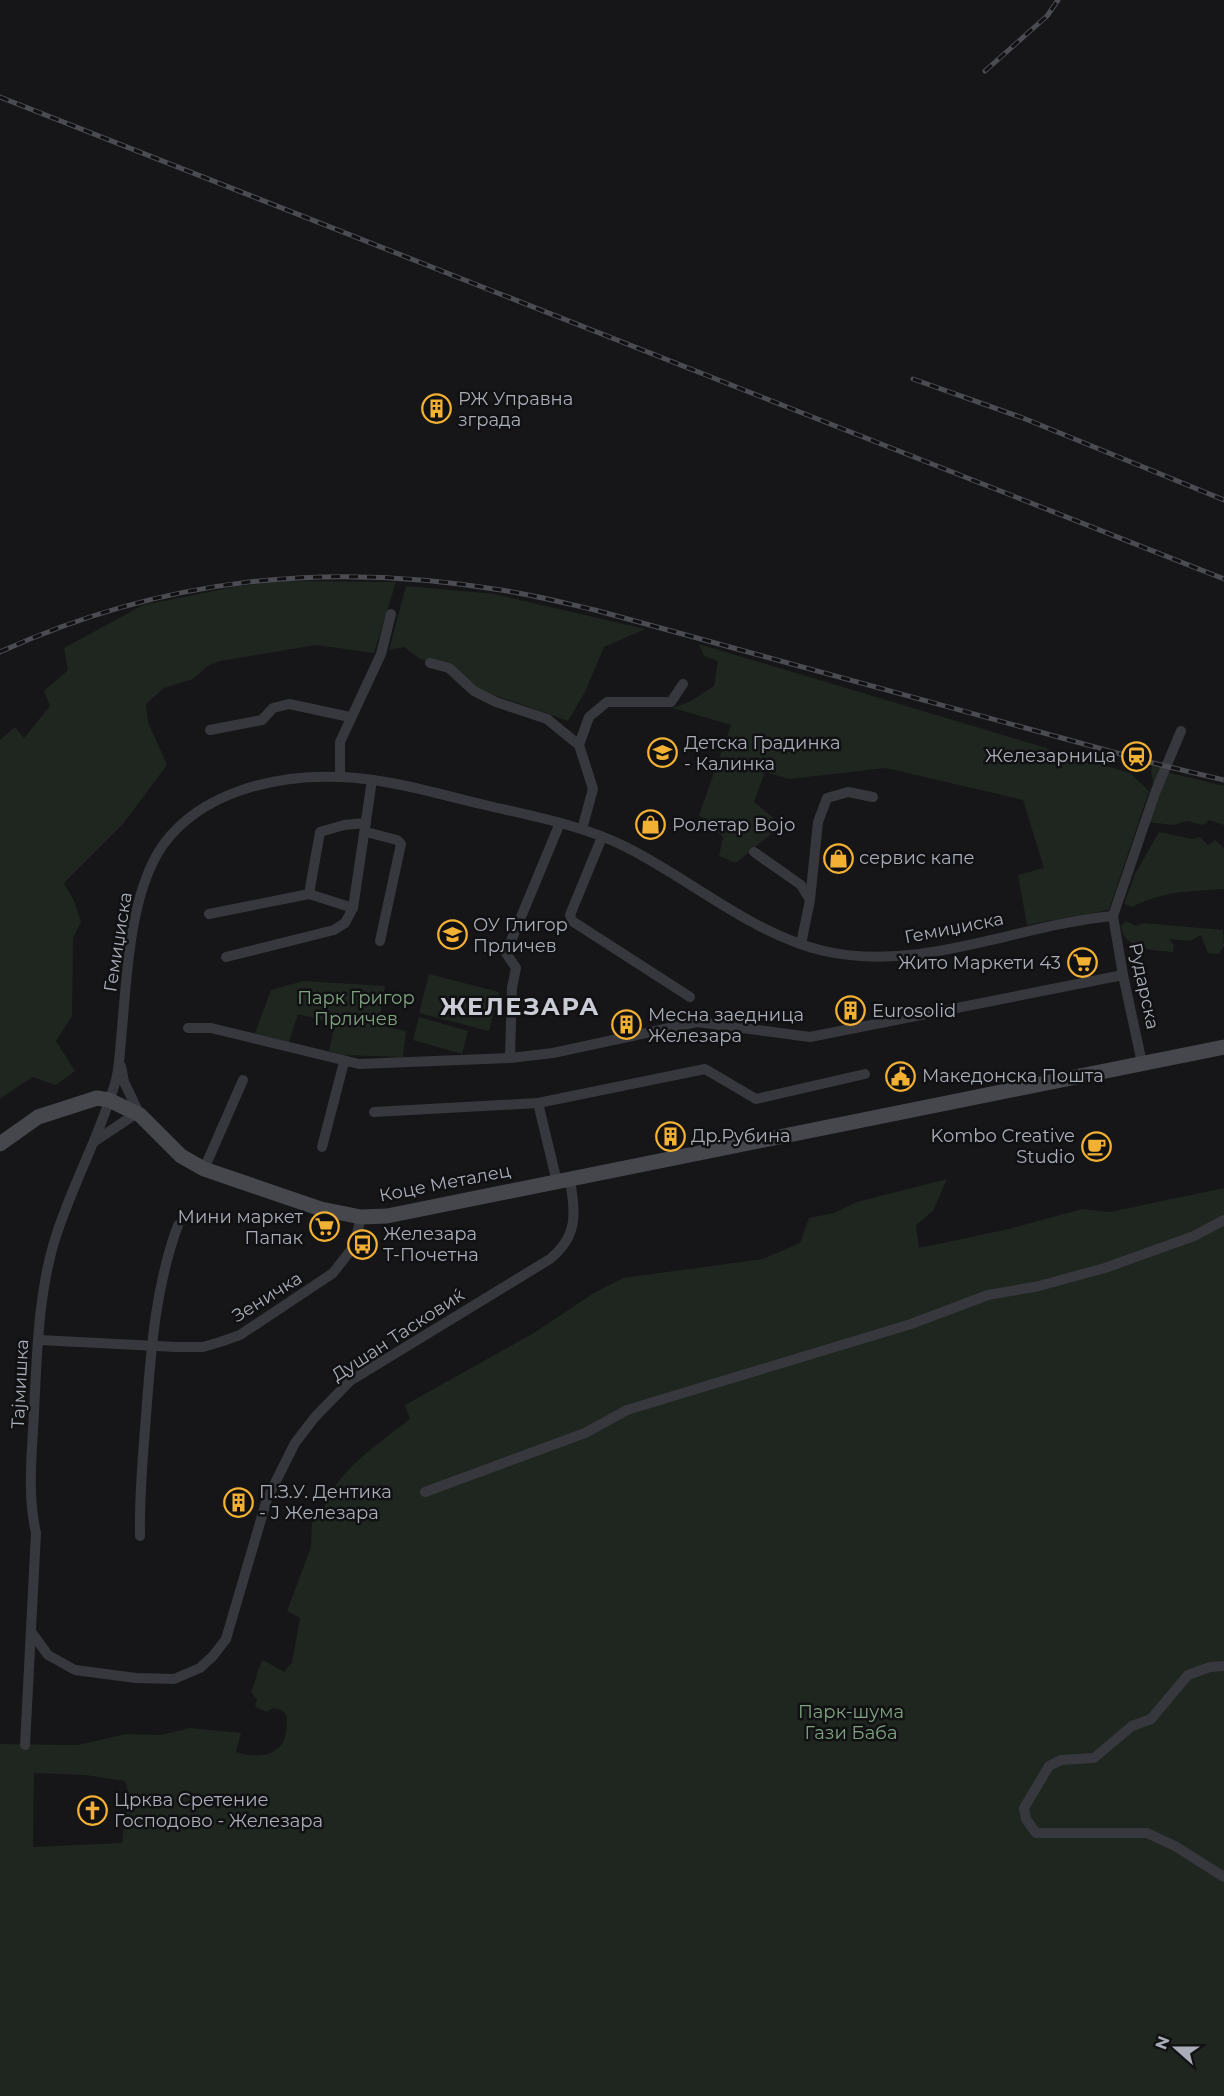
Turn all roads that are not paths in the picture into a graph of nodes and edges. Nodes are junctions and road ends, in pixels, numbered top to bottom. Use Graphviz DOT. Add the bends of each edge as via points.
graph roads {
  1 [pos="392,614"];
  2 [pos="430,663"];
  3 [pos="683,684"];
  4 [pos="350,717"];
  5 [pos="210,730"];
  6 [pos="1181,731"];
  7 [pos="579,745"];
  8 [pos="340,777"];
  9 [pos="372,780"];
  10 [pos="873,797"];
  11 [pos="560,823"];
  12 [pos="366,827"];
  13 [pos="582,830"];
  14 [pos="602,837"];
  15 [pos="754,852"];
  16 [pos="309,894"];
  17 [pos="810,900"];
  18 [pos="353,908"];
  19 [pos="208,914"];
  20 [pos="1113,916"];
  21 [pos="380,941"];
  22 [pos="801,944"];
  23 [pos="226,957"];
  24 [pos="1123,975"];
  25 [pos="690,997"];
  26 [pos="188,1028"];
  27 [pos="1224,1047"];
  28 [pos="510,1058"];
  29 [pos="344,1062"];
  30 [pos="120,1063"];
  31 [pos="1142,1063"];
  32 [pos="864,1074"];
  33 [pos="243,1080"];
  34 [pos="109,1100"];
  35 [pos="538,1103"];
  36 [pos="374,1113"];
  37 [pos="139,1114"];
  38 [pos="95,1141"];
  39 [pos="0,1144"];
  40 [pos="322,1147"];
  41 [pos="204,1169"];
  42 [pos="563,1180"];
  43 [pos="361,1217"];
  44 [pos="1224,1220"];
  45 [pos="178,1226"];
  46 [pos="39,1340"];
  47 [pos="152,1344"];
  48 [pos="425,1492"];
  49 [pos="140,1536"];
  50 [pos="32,1633"];
  51 [pos="1224,1666"];
  52 [pos="25,1745"];
  53 [pos="1224,1877"];
  1 -- 4 [label="street" via="381,654"];
  2 -- 7 [label="street" via="449,668 474,691 547,719"];
  3 -- 7 [label="street" via="671,702 607,702 589,717"];
  4 -- 5 [label="street" via="289,704 280,705 262,720"];
  4 -- 8 [label="street" via="340,742"];
  6 -- 20 [label="street" via="1155,793"];
  7 -- 13 [label="street" via="593,789"];
  8 -- 9 [label="street, Гемиџиска"];
  8 -- 30 [label="street, Гемиџиска" via="287,780 223,797 186,819 162,846 139,903"];
  9 -- 11 [label="street, Гемиџиска"];
  9 -- 12 [label="street"];
  10 -- 17 [label="street" via="849,792 827,798 818,822"];
  11 -- 13 [label="street, Гемиџиска"];
  11 -- 28 [label="street" via="506,953 516,968"];
  12 -- 16 [label="street" via="344,825 320,832"];
  12 -- 18 [label="street"];
  12 -- 21 [label="street" via="401,844"];
  13 -- 14 [label="street, Гемиџиска"];
  14 -- 22 [label="street, Гемиџиска" via="646,858 744,918"];
  14 -- 25 [label="street" via="570,915 572,921"];
  15 -- 17 [label="street" via="801,885"];
  16 -- 18 [label="street"];
  16 -- 19 [label="street"];
  17 -- 22 [label="street"];
  18 -- 23 [label="street" via="345,923 334,930"];
  20 -- 22 [label="street, Гемиџиска" via="918,955 853,956"];
  20 -- 24 [label="street, Рударска"];
  24 -- 28 [label="street" via="810,1037 697,1022 564,1051"];
  24 -- 31 [label="street, Рударска"];
  26 -- 29 [label="street" via="247,1035"];
  27 -- 31 [label="street, Коце Металец"];
  28 -- 29 [label="street" via="375,1065"];
  29 -- 40 [label="street"];
  30 -- 34 [label="street, Гемиџиска"];
  30 -- 37 [label="street, Коце Металец"];
  31 -- 42 [label="street, Коце Металец"];
  32 -- 35 [label="street" via="756,1099 705,1069"];
  33 -- 41 [label="street"];
  34 -- 37 [label="street, Коце Металец"];
  34 -- 38 [label="street, Тајмишка"];
  34 -- 39 [label="street" via="97,1098 46,1114"];
  35 -- 36 [label="street"];
  35 -- 42 [label="street"];
  37 -- 38 [label="street"];
  37 -- 41 [label="street, Коце Металец" via="182,1156"];
  38 -- 46 [label="street, Тајмишка" via="55,1239 44,1284"];
  41 -- 43 [label="street, Коце Металец" via="296,1202"];
  42 -- 43 [label="street, Коце Металец" via="387,1216"];
  42 -- 50 [label="street, Душан Тасковиќ" via="573,1224 563,1248 350,1381 295,1443 267,1499 226,1639 206,1663 174,1679 93,1673 60,1664 37,1644"];
  43 -- 47 [label="street, Зеничка" via="354,1245 333,1273 240,1335 203,1347"];
  44 -- 48 [label="street" via="1194,1236 1105,1268 988,1295 911,1324 627,1410 585,1434"];
  45 -- 47 [label="street" via="157,1296"];
  46 -- 47 [label="street, Зеничка"];
  46 -- 50 [label="street, Тајмишка" via="30,1502 36,1533"];
  47 -- 49 [label="street"];
  50 -- 52 [label="street, Тајмишка"];
  51 -- 53 [label="street" via="1188,1675 1151,1719 1132,1726 1094,1758 1061,1760 1048,1766 1024,1808 1036,1833 1147,1833"];
}
